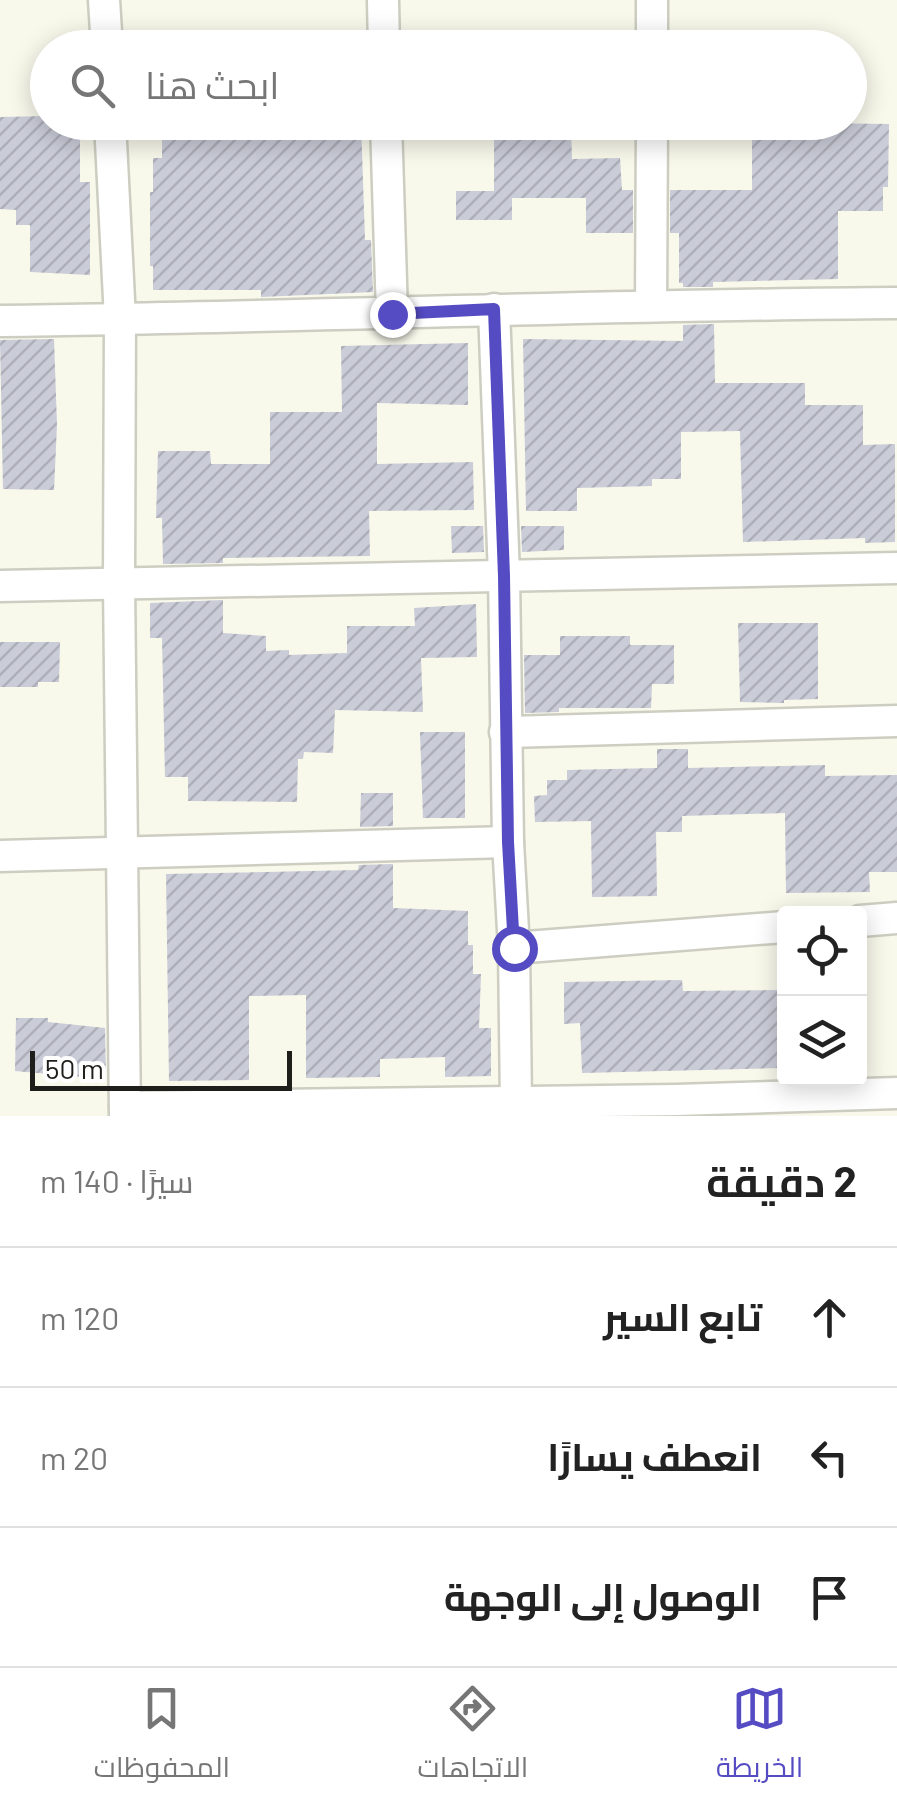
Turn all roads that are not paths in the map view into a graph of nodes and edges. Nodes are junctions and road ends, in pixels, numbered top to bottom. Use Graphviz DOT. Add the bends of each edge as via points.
graph roads {
  1 [pos="104,0"];
  2 [pos="383,0"];
  3 [pos="652,0"];
  4 [pos="106,30"];
  5 [pos="384,30"];
  6 [pos="652,30"];
  7 [pos="111,140"];
  8 [pos="387,140"];
  9 [pos="652,140"];
  10 [pos="897,303"];
  11 [pos="651,305"];
  12 [pos="494,309"];
  13 [pos="392,314"];
  14 [pos="120,319"];
  15 [pos="0,321"];
  16 [pos="897,568"];
  17 [pos="504,576"];
  18 [pos="119,584"];
  19 [pos="0,586"];
  20 [pos="897,721"];
  21 [pos="506,732"];
  22 [pos="508,842"];
  23 [pos="121,855"];
  24 [pos="0,856"];
  25 [pos="897,918"];
  26 [pos="867,920"];
  27 [pos="777,927"];
  28 [pos="514,948"];
  29 [pos="897,1093"];
  30 [pos="516,1103"];
  31 [pos="676,1108"];
  32 [pos="412,1109"];
  33 [pos="125,1112"];
  1 -- 4 [label="street"];
  2 -- 5 [label="street"];
  3 -- 6 [label="street"];
  7 -- 14 [label="street"];
  8 -- 13 [label="street"];
  9 -- 11 [label="street"];
  10 -- 11 [label="street"];
  11 -- 12 [label="street"];
  12 -- 13 [label="street"];
  12 -- 17 [label="street"];
  13 -- 14 [label="street"];
  14 -- 15 [label="street"];
  14 -- 18 [label="street"];
  16 -- 17 [label="street"];
  17 -- 18 [label="street"];
  17 -- 21 [label="street"];
  18 -- 19 [label="street"];
  18 -- 23 [label="street"];
  20 -- 21 [label="street"];
  21 -- 22 [label="street"];
  22 -- 23 [label="street"];
  22 -- 28 [label="street"];
  23 -- 24 [label="street"];
  23 -- 33 [label="street"];
  25 -- 26 [label="street"];
  27 -- 28 [label="street"];
  28 -- 30 [label="street"];
  29 -- 31 [label="street"];
  30 -- 31 [label="street"];
  30 -- 32 [label="street"];
  32 -- 33 [label="street"];
}
